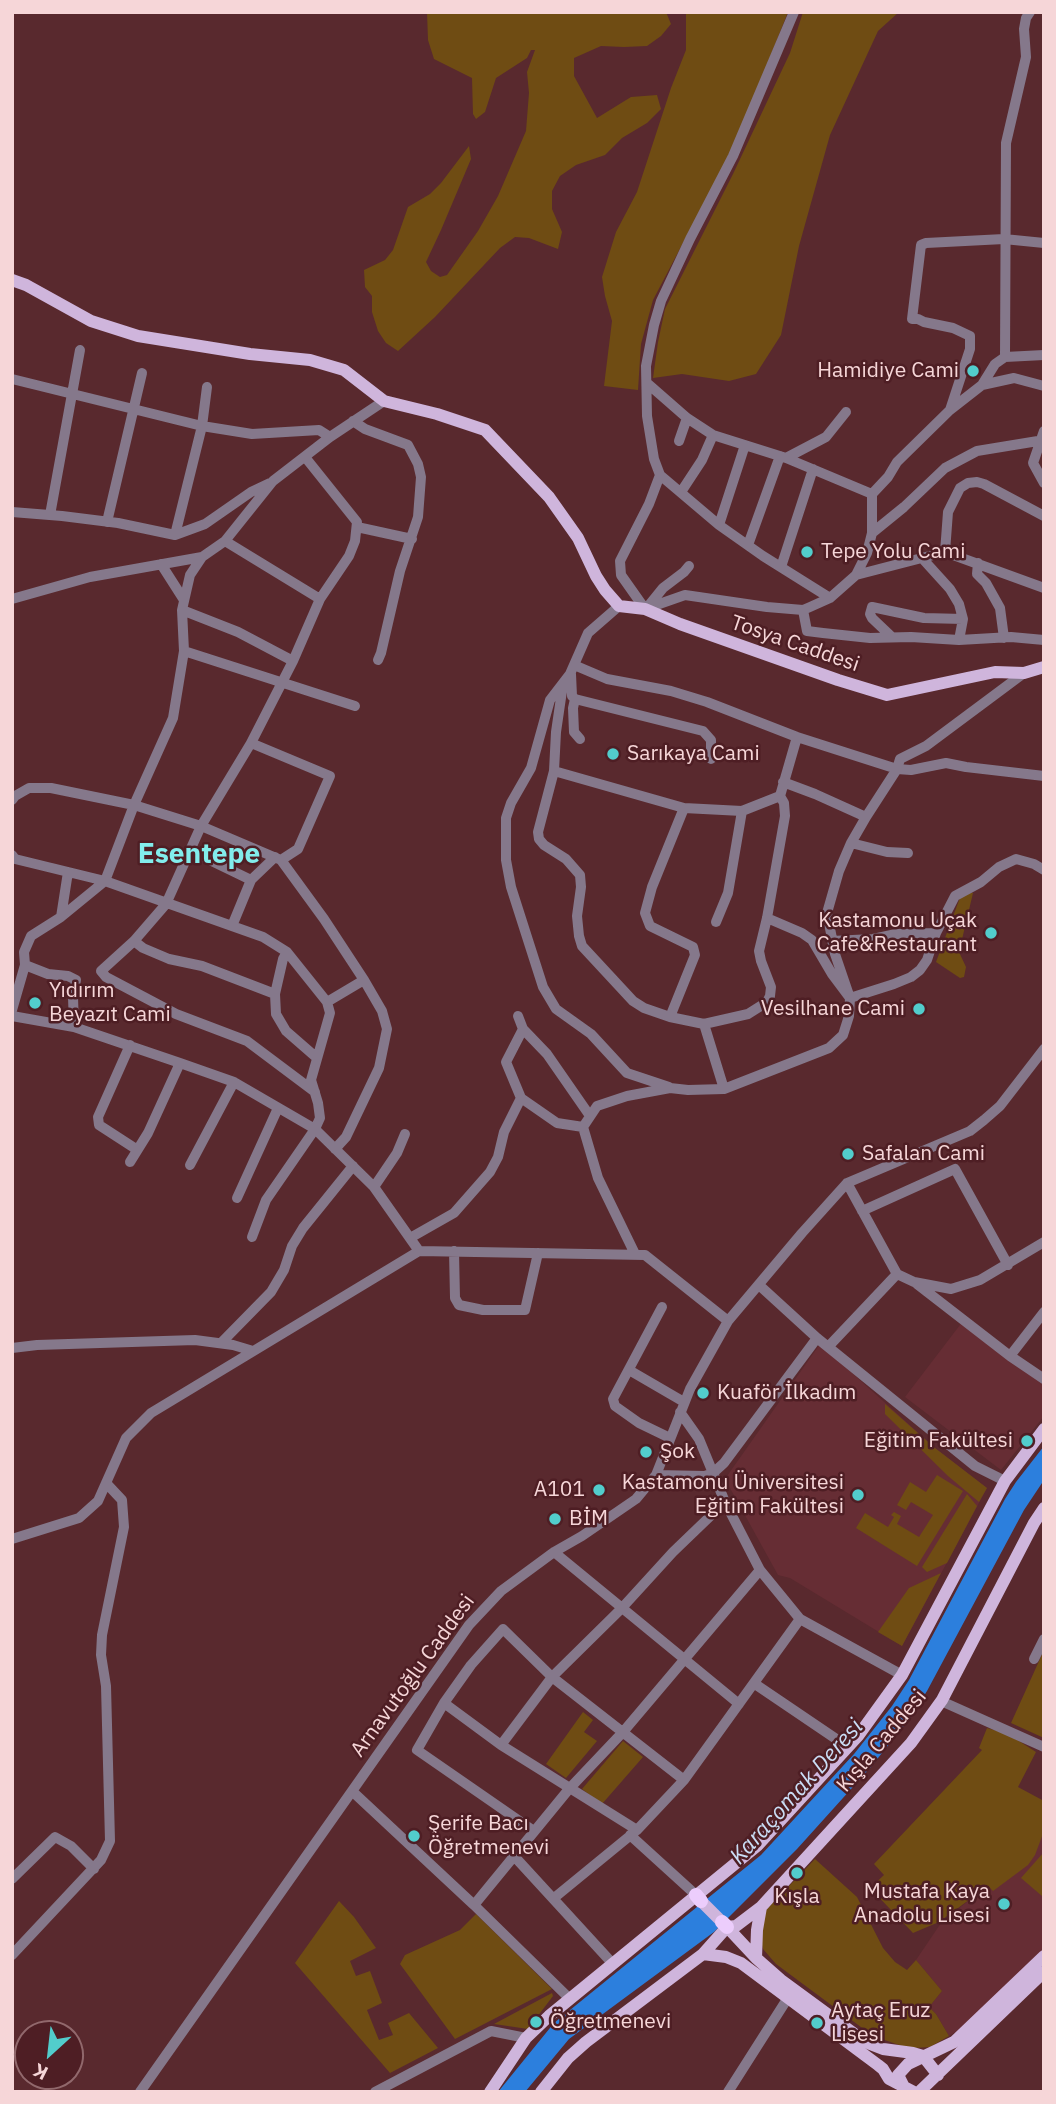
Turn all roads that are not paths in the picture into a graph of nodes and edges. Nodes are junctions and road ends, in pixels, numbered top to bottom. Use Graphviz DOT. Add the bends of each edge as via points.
graph roads {
  1 [pos="794,12"];
  2 [pos="1030,12"];
  3 [pos="1004,239"];
  4 [pos="1044,243"];
  5 [pos="12,279"];
  6 [pos="80,350"];
  7 [pos="1044,355"];
  8 [pos="1005,357"];
  9 [pos="142,373"];
  10 [pos="12,379"];
  11 [pos="647,383"];
  12 [pos="982,385"];
  13 [pos="1044,386"];
  14 [pos="206,387"];
  15 [pos="73,394"];
  16 [pos="384,401"];
  17 [pos="135,409"];
  18 [pos="950,410"];
  19 [pos="846,412"];
  20 [pos="687,418"];
  21 [pos="353,421"];
  22 [pos="202,426"];
  23 [pos="713,435"];
  24 [pos="330,437"];
  25 [pos="1043,437"];
  26 [pos="678,441"];
  27 [pos="745,445"];
  28 [pos="304,457"];
  29 [pos="783,457"];
  30 [pos="813,469"];
  31 [pos="660,475"];
  32 [pos="273,481"];
  33 [pos="1044,483"];
  34 [pos="681,492"];
  35 [pos="872,494"];
  36 [pos="12,512"];
  37 [pos="50,515"];
  38 [pos="1044,516"];
  39 [pos="107,522"];
  40 [pos="719,525"];
  41 [pos="357,527"];
  42 [pos="872,533"];
  43 [pos="174,535"];
  44 [pos="412,539"];
  45 [pos="225,541"];
  46 [pos="748,545"];
  47 [pos="945,552"];
  48 [pos="202,557"];
  49 [pos="921,557"];
  50 [pos="978,563"];
  51 [pos="161,564"];
  52 [pos="688,566"];
  53 [pos="781,567"];
  54 [pos="856,575"];
  55 [pos="1044,588"];
  56 [pos="830,598"];
  57 [pos="12,599"];
  58 [pos="320,599"];
  59 [pos="183,605"];
  60 [pos="619,606"];
  61 [pos="645,609"];
  62 [pos="803,610"];
  63 [pos="963,619"];
  64 [pos="892,637"];
  65 [pos="1003,638"];
  66 [pos="959,640"];
  67 [pos="1044,640"];
  68 [pos="184,651"];
  69 [pos="378,660"];
  70 [pos="293,661"];
  71 [pos="1044,667"];
  72 [pos="572,670"];
  73 [pos="1024,673"];
  74 [pos="283,683"];
  75 [pos="564,684"];
  76 [pos="575,699"];
  77 [pos="355,706"];
  78 [pos="797,737"];
  79 [pos="580,739"];
  80 [pos="251,743"];
  81 [pos="711,760"];
  82 [pos="897,769"];
  83 [pos="554,771"];
  84 [pos="1044,776"];
  85 [pos="783,782"];
  86 [pos="780,796"];
  87 [pos="12,800"];
  88 [pos="134,805"];
  89 [pos="684,808"];
  90 [pos="742,811"];
  91 [pos="866,817"];
  92 [pos="201,826"];
  93 [pos="851,843"];
  94 [pos="189,850"];
  95 [pos="908,853"];
  96 [pos="12,855"];
  97 [pos="278,858"];
  98 [pos="1044,870"];
  99 [pos="68,872"];
  100 [pos="251,880"];
  101 [pos="105,881"];
  102 [pos="166,904"];
  103 [pos="61,917"];
  104 [pos="767,918"];
  105 [pos="716,922"];
  106 [pos="232,926"];
  107 [pos="936,933"];
  108 [pos="134,941"];
  109 [pos="832,941"];
  110 [pos="287,952"];
  111 [pos="24,965"];
  112 [pos="363,980"];
  113 [pos="275,994"];
  114 [pos="850,998"];
  115 [pos="327,1002"];
  116 [pos="12,1010"];
  117 [pos="12,1016"];
  118 [pos="518,1016"];
  119 [pos="670,1017"];
  120 [pos="704,1024"];
  121 [pos="74,1027"];
  122 [pos="523,1029"];
  123 [pos="130,1045"];
  124 [pos="1044,1049"];
  125 [pos="317,1058"];
  126 [pos="180,1063"];
  127 [pos="234,1083"];
  128 [pos="670,1088"];
  129 [pos="724,1089"];
  130 [pos="315,1092"];
  131 [pos="521,1098"];
  132 [pos="278,1108"];
  133 [pos="590,1116"];
  134 [pos="583,1127"];
  135 [pos="315,1129"];
  136 [pos="405,1134"];
  137 [pos="136,1149"];
  138 [pos="335,1149"];
  139 [pos="130,1162"];
  140 [pos="190,1165"];
  141 [pos="353,1166"];
  142 [pos="847,1183"];
  143 [pos="374,1187"];
  144 [pos="236,1198"];
  145 [pos="862,1211"];
  146 [pos="252,1237"];
  147 [pos="410,1238"];
  148 [pos="1044,1242"];
  149 [pos="419,1251"];
  150 [pos="454,1251"];
  151 [pos="538,1253"];
  152 [pos="635,1254"];
  153 [pos="1008,1265"];
  154 [pos="897,1274"];
  155 [pos="914,1282"];
  156 [pos="759,1285"];
  157 [pos="662,1307"];
  158 [pos="1044,1312"];
  159 [pos="728,1321"];
  160 [pos="817,1338"];
  161 [pos="221,1343"];
  162 [pos="828,1347"];
  163 [pos="12,1348"];
  164 [pos="253,1351"];
  165 [pos="1010,1356"];
  166 [pos="629,1370"];
  167 [pos="1044,1380"];
  168 [pos="682,1407"];
  169 [pos="1044,1429"];
  170 [pos="670,1438"];
  171 [pos="713,1473"];
  172 [pos="656,1475"];
  173 [pos="1004,1481"];
  174 [pos="106,1483"];
  175 [pos="725,1502"];
  176 [pos="1044,1507"];
  177 [pos="12,1539"];
  178 [pos="554,1552"];
  179 [pos="760,1570"];
  180 [pos="621,1609"];
  181 [pos="800,1619"];
  182 [pos="1044,1639"];
  183 [pos="684,1659"];
  184 [pos="1034,1659"];
  185 [pos="902,1675"];
  186 [pos="552,1677"];
  187 [pos="755,1684"];
  188 [pos="941,1702"];
  189 [pos="444,1703"];
  190 [pos="739,1704"];
  191 [pos="623,1732"];
  192 [pos="501,1745"];
  193 [pos="848,1747"];
  194 [pos="1044,1747"];
  195 [pos="684,1780"];
  196 [pos="569,1789"];
  197 [pos="353,1792"];
  198 [pos="534,1831"];
  199 [pos="634,1833"];
  200 [pos="514,1856"];
  201 [pos="94,1869"];
  202 [pos="12,1879"];
  203 [pos="554,1898"];
  204 [pos="699,1898"];
  205 [pos="474,1905"];
  206 [pos="761,1908"];
  207 [pos="724,1924"];
  208 [pos="703,1954"];
  209 [pos="12,1955"];
  210 [pos="1044,1956"];
  211 [pos="756,1958"];
  212 [pos="612,1964"];
  213 [pos="1044,1972"];
  214 [pos="790,1994"];
  215 [pos="569,1998"];
  216 [pos="526,2038"];
  217 [pos="923,2056"];
  218 [pos="938,2075"];
  219 [pos="905,2089"];
  220 [pos="140,2092"];
  221 [pos="375,2092"];
  222 [pos="490,2092"];
  223 [pos="541,2092"];
  224 [pos="728,2092"];
  225 [pos="919,2092"];
  1 -- 11 [label="street" via="733,156 661,301 648,350"];
  2 -- 3 [label="street" via="1024,29 1026,57 1006,143"];
  3 -- 4 [label="street"];
  3 -- 8 [label="street"];
  3 -- 18 [label="street" via="921,245 912,319 970,336"];
  5 -- 16 [label="main road" via="91,321 138,337 310,360 344,370"];
  6 -- 15 [label="street"];
  7 -- 8 [label="street"];
  8 -- 12 [label="street"];
  9 -- 17 [label="street"];
  10 -- 15 [label="street"];
  11 -- 20 [label="street"];
  11 -- 31 [label="street" via="653,459"];
  12 -- 13 [label="street" via="1014,378"];
  12 -- 18 [label="street"];
  14 -- 22 [label="street"];
  15 -- 17 [label="street"];
  15 -- 37 [label="street"];
  16 -- 21 [label="street"];
  16 -- 60 [label="main road" via="485,430 549,497"];
  17 -- 22 [label="street"];
  17 -- 39 [label="street"];
  18 -- 35 [label="street"];
  19 -- 29 [label="street" via="826,437"];
  20 -- 23 [label="street"];
  20 -- 26 [label="street"];
  21 -- 24 [label="street"];
  21 -- 44 [label="street" via="408,445 413,452 421,493"];
  22 -- 24 [label="street" via="252,434 319,429"];
  22 -- 43 [label="street"];
  23 -- 27 [label="street"];
  23 -- 34 [label="street"];
  24 -- 28 [label="street"];
  25 -- 33 [label="street" via="1033,463"];
  25 -- 42 [label="street" via="962,458"];
  27 -- 29 [label="street"];
  27 -- 40 [label="street"];
  28 -- 32 [label="street"];
  28 -- 41 [label="street" via="351,513"];
  29 -- 30 [label="street"];
  29 -- 46 [label="street"];
  30 -- 35 [label="street"];
  30 -- 53 [label="street"];
  31 -- 34 [label="street"];
  31 -- 61 [label="street" via="620,561 621,575"];
  32 -- 43 [label="street" via="205,524"];
  32 -- 45 [label="street"];
  34 -- 40 [label="street"];
  35 -- 42 [label="street"];
  36 -- 37 [label="street"];
  37 -- 39 [label="street"];
  38 -- 47 [label="street" via="984,484 968,483 960,488 948,512"];
  39 -- 43 [label="street"];
  40 -- 46 [label="street"];
  41 -- 44 [label="street"];
  41 -- 58 [label="street" via="349,556"];
  42 -- 54 [label="street"];
  44 -- 69 [label="street"];
  45 -- 48 [label="street"];
  45 -- 58 [label="street"];
  46 -- 53 [label="street"];
  47 -- 49 [label="street"];
  47 -- 50 [label="street"];
  48 -- 51 [label="street"];
  48 -- 59 [label="street" via="190,575"];
  49 -- 54 [label="street"];
  49 -- 63 [label="street" via="950,589"];
  50 -- 55 [label="street"];
  50 -- 65 [label="street" via="977,574 1000,608"];
  51 -- 57 [label="street" via="90,577"];
  51 -- 59 [label="street"];
  52 -- 61 [label="street"];
  53 -- 56 [label="street"];
  54 -- 56 [label="street"];
  56 -- 62 [label="street"];
  58 -- 70 [label="street"];
  59 -- 68 [label="street"];
  59 -- 70 [label="street"];
  60 -- 61 [label="main road, Tosya Caddesi"];
  60 -- 72 [label="street" via="589,633"];
  61 -- 62 [label="street" via="685,595"];
  61 -- 73 [label="main road, Tosya Caddesi" via="887,695 995,672"];
  62 -- 64 [label="street" via="807,631"];
  63 -- 64 [label="street" via="924,618 872,607 872,618"];
  63 -- 66 [label="street"];
  64 -- 66 [label="street"];
  65 -- 66 [label="street"];
  65 -- 67 [label="street"];
  68 -- 74 [label="street"];
  68 -- 88 [label="street" via="173,718"];
  70 -- 74 [label="street"];
  71 -- 73 [label="main road, Tosya Caddesi"];
  72 -- 75 [label="street"];
  72 -- 76 [label="street"];
  72 -- 78 [label="street" via="671,691"];
  73 -- 82 [label="street" via="926,746 901,759"];
  74 -- 77 [label="street"];
  74 -- 80 [label="street"];
  75 -- 83 [label="street"];
  75 -- 128 [label="street" via="550,700 531,768 506,818 511,887 543,986 556,1009 591,1034 627,1073"];
  76 -- 79 [label="street" via="574,732"];
  76 -- 81 [label="street" via="703,731 711,740"];
  78 -- 82 [label="street"];
  78 -- 85 [label="street"];
  80 -- 92 [label="street"];
  80 -- 97 [label="street" via="330,776 298,849"];
  82 -- 84 [label="street" via="946,763"];
  82 -- 91 [label="street"];
  83 -- 89 [label="street"];
  83 -- 119 [label="street" via="539,839 580,876 582,946 633,1001"];
  85 -- 86 [label="street"];
  85 -- 91 [label="street"];
  86 -- 90 [label="street"];
  86 -- 104 [label="street" via="785,816"];
  87 -- 88 [label="street" via="29,788 51,788"];
  88 -- 92 [label="street"];
  88 -- 101 [label="street"];
  89 -- 90 [label="street"];
  89 -- 119 [label="street" via="645,913 650,926 693,947 695,955"];
  90 -- 105 [label="street" via="727,893"];
  91 -- 93 [label="street"];
  92 -- 94 [label="street"];
  92 -- 97 [label="street"];
  93 -- 95 [label="street"];
  93 -- 109 [label="street" via="827,914"];
  94 -- 100 [label="street"];
  94 -- 102 [label="street"];
  96 -- 99 [label="street"];
  97 -- 100 [label="street"];
  97 -- 112 [label="street"];
  98 -- 107 [label="street" via="1016,859 1007,862 955,896"];
  99 -- 101 [label="street"];
  99 -- 103 [label="street"];
  100 -- 106 [label="street"];
  101 -- 102 [label="street"];
  101 -- 103 [label="street"];
  102 -- 106 [label="street"];
  102 -- 108 [label="street"];
  103 -- 111 [label="street" via="31,936"];
  104 -- 114 [label="street" via="813,940"];
  104 -- 120 [label="street" via="760,951 771,986 767,1002 748,1014"];
  106 -- 110 [label="street"];
  107 -- 109 [label="street"];
  107 -- 114 [label="street" via="927,960 911,977"];
  108 -- 113 [label="street" via="169,958"];
  108 -- 130 [label="street" via="102,971 106,977 176,1014 247,1041"];
  109 -- 114 [label="street"];
  110 -- 113 [label="street"];
  110 -- 115 [label="street"];
  111 -- 116 [label="street"];
  111 -- 121 [label="street" via="76,980"];
  112 -- 115 [label="street"];
  112 -- 138 [label="street" via="382,1011 387,1030 379,1068 346,1137"];
  113 -- 125 [label="street" via="276,1014 286,1031"];
  114 -- 129 [label="street" via="844,1035 829,1048"];
  115 -- 125 [label="street" via="330,1013"];
  117 -- 121 [label="street"];
  118 -- 122 [label="street"];
  119 -- 120 [label="street"];
  120 -- 129 [label="street"];
  121 -- 123 [label="street"];
  122 -- 131 [label="street" via="506,1062"];
  122 -- 133 [label="street" via="547,1054"];
  123 -- 126 [label="street"];
  123 -- 137 [label="street" via="98,1117 99,1125"];
  124 -- 142 [label="street" via="1000,1106 970,1132"];
  125 -- 130 [label="street" via="311,1080"];
  126 -- 127 [label="street"];
  126 -- 137 [label="street"];
  127 -- 132 [label="street"];
  127 -- 140 [label="street"];
  128 -- 129 [label="street"];
  128 -- 133 [label="street" via="597,1106"];
  130 -- 135 [label="street" via="320,1118"];
  131 -- 134 [label="street" via="557,1123"];
  131 -- 147 [label="street" via="490,1172 454,1213"];
  132 -- 135 [label="street"];
  132 -- 144 [label="street"];
  133 -- 134 [label="street"];
  134 -- 152 [label="street" via="598,1178"];
  135 -- 138 [label="street"];
  135 -- 146 [label="street" via="266,1200"];
  136 -- 143 [label="street"];
  137 -- 139 [label="street"];
  138 -- 141 [label="street"];
  141 -- 143 [label="street"];
  141 -- 161 [label="street" via="303,1228 271,1292"];
  142 -- 145 [label="street"];
  142 -- 156 [label="street, Arnavutoğlu Caddesi"];
  143 -- 147 [label="street"];
  145 -- 153 [label="street" via="955,1169"];
  145 -- 154 [label="street"];
  147 -- 149 [label="street"];
  148 -- 153 [label="street"];
  149 -- 150 [label="street"];
  149 -- 164 [label="street"];
  150 -- 151 [label="street"];
  150 -- 151 [label="street" via="455,1298 459,1304 483,1310 525,1310"];
  151 -- 152 [label="street"];
  152 -- 159 [label="street" via="645,1255"];
  153 -- 155 [label="street" via="951,1289"];
  154 -- 155 [label="street"];
  154 -- 162 [label="street"];
  155 -- 165 [label="street"];
  156 -- 159 [label="street, Arnavutoğlu Caddesi"];
  156 -- 160 [label="street"];
  157 -- 166 [label="street"];
  158 -- 165 [label="street"];
  159 -- 168 [label="street, Arnavutoğlu Caddesi"];
  160 -- 162 [label="street"];
  160 -- 171 [label="street"];
  161 -- 163 [label="street" via="195,1340"];
  161 -- 164 [label="street"];
  162 -- 173 [label="street" via="975,1466"];
  164 -- 174 [label="street" via="151,1413 126,1438"];
  165 -- 167 [label="street"];
  166 -- 168 [label="street"];
  166 -- 170 [label="street" via="613,1399 615,1406"];
  168 -- 170 [label="street, Arnavutoğlu Caddesi"];
  168 -- 171 [label="street"];
  169 -- 173 [label="main road"];
  170 -- 172 [label="street, Arnavutoğlu Caddesi"];
  171 -- 172 [label="street"];
  171 -- 175 [label="street"];
  172 -- 178 [label="street, Arnavutoğlu Caddesi" via="636,1499"];
  173 -- 185 [label="main road"];
  174 -- 177 [label="street" via="98,1501 79,1518"];
  174 -- 201 [label="street" via="122,1500 124,1527 101,1655 110,1841"];
  175 -- 179 [label="street"];
  175 -- 180 [label="street"];
  176 -- 188 [label="main road, Kışla Caddesi"];
  178 -- 180 [label="street"];
  178 -- 197 [label="street, Arnavutoğlu Caddesi" via="501,1591 469,1625"];
  179 -- 181 [label="street"];
  179 -- 183 [label="street"];
  180 -- 183 [label="street"];
  180 -- 186 [label="street"];
  181 -- 185 [label="street"];
  181 -- 187 [label="street"];
  182 -- 184 [label="street"];
  183 -- 190 [label="street"];
  183 -- 191 [label="street"];
  185 -- 193 [label="main road"];
  186 -- 189 [label="street" via="503,1629"];
  186 -- 191 [label="street"];
  186 -- 192 [label="street"];
  187 -- 190 [label="street"];
  187 -- 193 [label="street"];
  188 -- 194 [label="street"];
  188 -- 206 [label="main road, Kışla Caddesi" via="911,1743"];
  189 -- 192 [label="street"];
  189 -- 198 [label="street" via="417,1750"];
  190 -- 195 [label="street"];
  191 -- 195 [label="street"];
  191 -- 196 [label="street"];
  192 -- 196 [label="street"];
  193 -- 204 [label="main road" via="758,1845"];
  195 -- 199 [label="street"];
  196 -- 198 [label="street"];
  196 -- 199 [label="street"];
  197 -- 205 [label="street"];
  197 -- 220 [label="street, Arnavutoğlu Caddesi"];
  198 -- 200 [label="street"];
  199 -- 203 [label="street"];
  199 -- 204 [label="street"];
  200 -- 203 [label="street"];
  200 -- 205 [label="street"];
  201 -- 202 [label="street" via="55,1837"];
  201 -- 209 [label="street"];
  203 -- 212 [label="street"];
  204 -- 207 [label="main road"];
  204 -- 212 [label="main road"];
  205 -- 215 [label="street"];
  206 -- 207 [label="main road, Kışla Caddesi" via="736,1926"];
  206 -- 211 [label="main road"];
  207 -- 208 [label="main road"];
  207 -- 211 [label="main road"];
  208 -- 214 [label="main road" via="741,1963"];
  208 -- 223 [label="main road" via="586,2042"];
  210 -- 217 [label="main road" via="954,2042"];
  211 -- 214 [label="main road"];
  212 -- 215 [label="main road"];
  213 -- 218 [label="main road"];
  214 -- 217 [label="main road" via="870,2045"];
  214 -- 219 [label="main road" via="883,2069 888,2080"];
  214 -- 224 [label="street"];
  215 -- 216 [label="main road"];
  216 -- 221 [label="street" via="491,2031"];
  216 -- 222 [label="main road"];
  217 -- 218 [label="main road"];
  217 -- 219 [label="main road" via="898,2075"];
  218 -- 225 [label="main road"];
}
